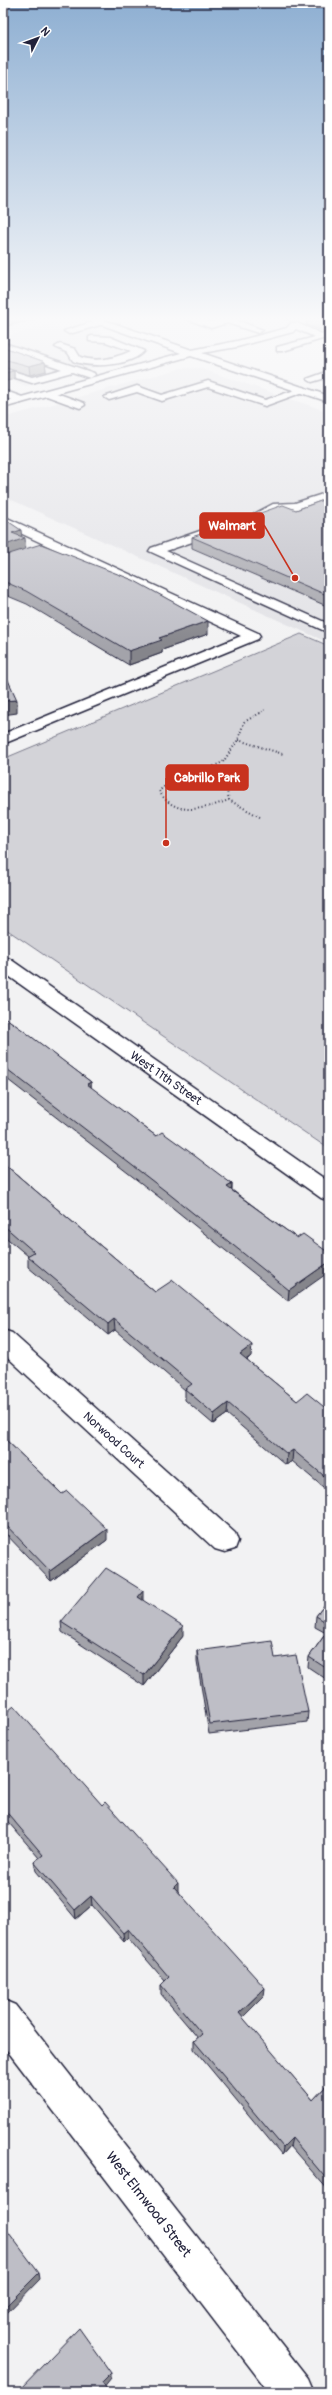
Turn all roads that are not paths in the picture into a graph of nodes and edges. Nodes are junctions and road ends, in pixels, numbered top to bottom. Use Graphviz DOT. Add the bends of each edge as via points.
graph roads {
  1 [pos="329,496"];
  2 [pos="250,517"];
  3 [pos="3,520"];
  4 [pos="228,525"];
  5 [pos="58,545"];
  6 [pos="37,552"];
  7 [pos="329,629"];
  8 [pos="3,739"];
  9 [pos="3,963"];
  10 [pos="329,1193"];
  11 [pos="3,1339"];
  12 [pos="225,1542"];
  13 [pos="3,2017"];
  14 [pos="294,2392"];
  1 -- 2 [label="main road" via="296,507 277,507"];
  3 -- 5 [label="main road"];
  4 -- 7 [label="main road" via="155,551"];
  5 -- 6 [label="main road"];
  5 -- 8 [label="main road" via="253,636"];
  9 -- 10 [label="main road, West 11th Street"];
  11 -- 12 [label="main road, Norwood Court"];
  13 -- 14 [label="main road, West Elmwood Street"];
}
